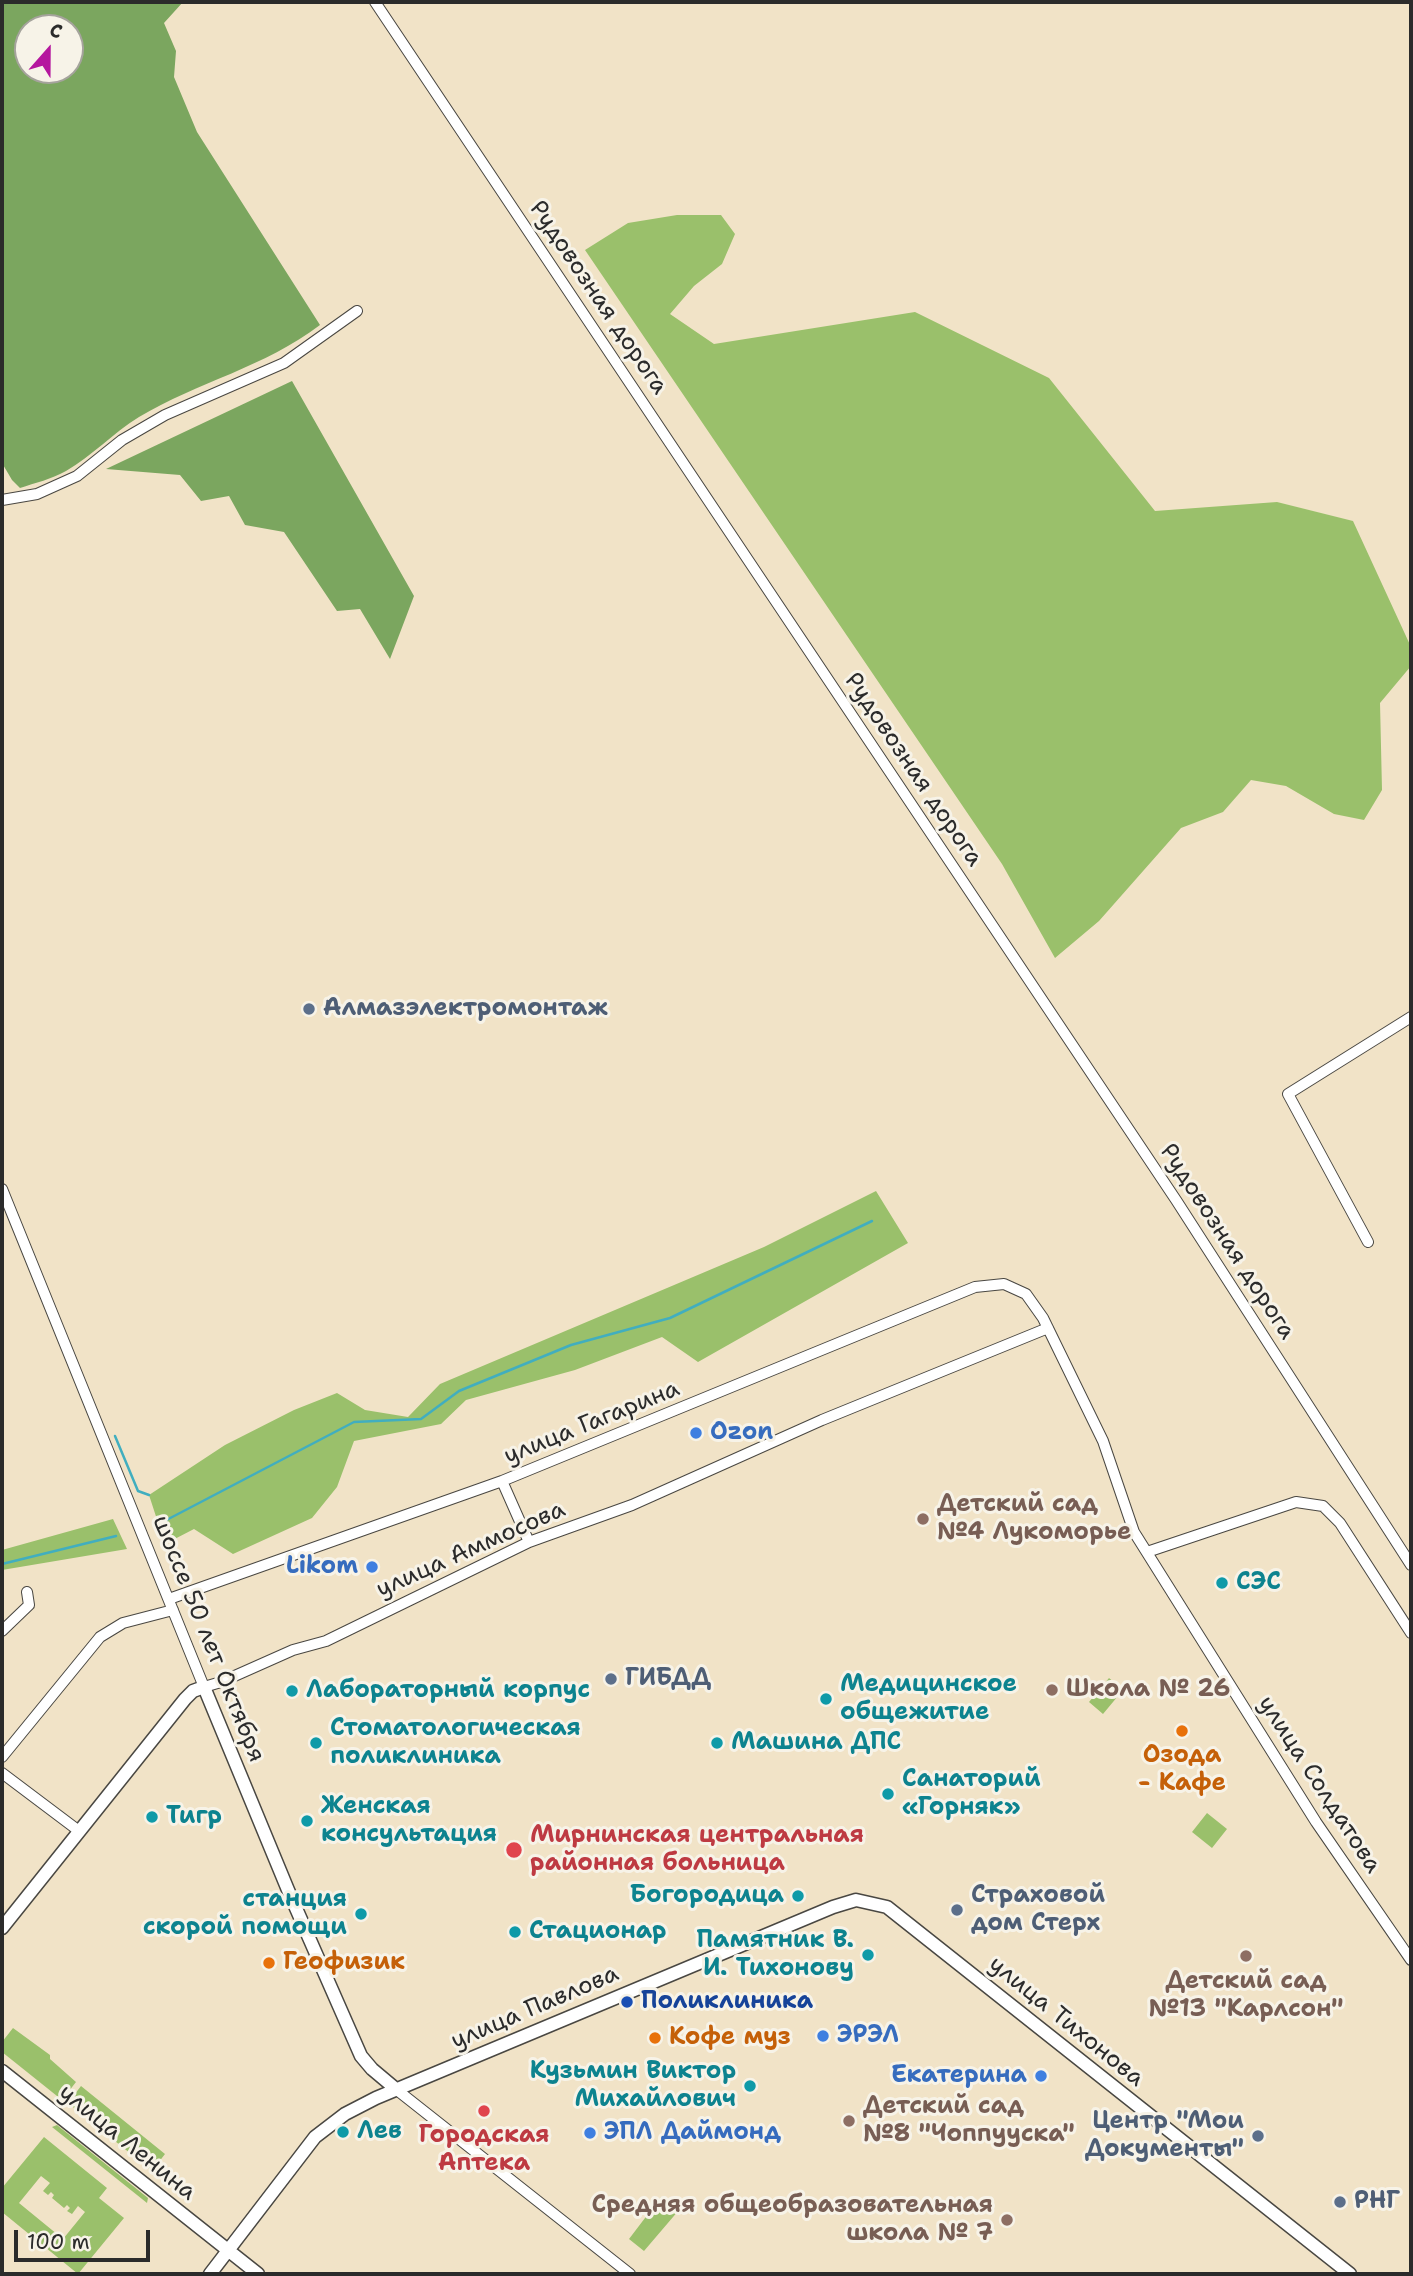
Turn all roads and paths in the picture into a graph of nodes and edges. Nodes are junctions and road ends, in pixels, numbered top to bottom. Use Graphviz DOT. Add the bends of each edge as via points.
graph roads {
  1 [pos="375,2"];
  2 [pos="357,311"];
  3 [pos="2,500"];
  4 [pos="1411,1017"];
  5 [pos="2,1189"];
  6 [pos="1368,1242"];
  7 [pos="1026,1294"];
  8 [pos="1048,1328"];
  9 [pos="502,1481"];
  10 [pos="529,1542"];
  11 [pos="1147,1552"];
  12 [pos="1411,1564"];
  13 [pos="27,1592"];
  14 [pos="169,1599"];
  15 [pos="173,1610"];
  16 [pos="2,1631"];
  17 [pos="1411,1633"];
  18 [pos="204,1687"];
  19 [pos="2,1757"];
  20 [pos="2,1773"];
  21 [pos="79,1831"];
  22 [pos="887,1907"];
  23 [pos="2,1928"];
  24 [pos="1411,1960"];
  25 [pos="2,2071"];
  26 [pos="397,2090"];
  27 [pos="229,2251"];
  28 [pos="210,2274"];
  29 [pos="258,2274"];
  30 [pos="630,2274"];
  31 [pos="1350,2274"];
  1 -- 12 [label="street, Рудовозная дорога" via="1168,1189"];
  2 -- 3 [label="street" via="284,363 165,415 122,440 77,476 37,494"];
  4 -- 6 [label="street" via="1287,1094"];
  5 -- 14 [label="street, шоссе 50 лет Октября"];
  7 -- 8 [label="street, улица Солдатова"];
  7 -- 9 [label="street, улица Гагарина" via="1004,1284 975,1287"];
  8 -- 10 [label="street, улица Аммосова" via="838,1413 632,1505"];
  8 -- 11 [label="street, улица Солдатова" via="1103,1441 1133,1532"];
  9 -- 10 [label="street"];
  9 -- 14 [label="street, улица Гагарина"];
  10 -- 18 [label="street, улица Аммосова" via="326,1641"];
  11 -- 17 [label="street" via="1296,1502 1323,1506 1340,1522"];
  11 -- 24 [label="street, улица Солдатова" via="1316,1822"];
  13 -- 16 [label="street" via="29,1605"];
  14 -- 15 [label="street, шоссе 50 лет Октября"];
  15 -- 18 [label="street, шоссе 50 лет Октября"];
  15 -- 19 [label="street" via="123,1623 100,1637"];
  18 -- 21 [label="main road, улица Аммосова" via="185,1699"];
  18 -- 26 [label="main road, шоссе 50 лет Октября" via="361,2056"];
  20 -- 21 [label="street"];
  21 -- 23 [label="main road, улица Аммосова"];
  22 -- 26 [label="main road, улица Павлова" via="856,1900 834,1907"];
  22 -- 31 [label="main road, улица Тихонова"];
  25 -- 27 [label="main road, улица Ленина"];
  26 -- 27 [label="main road, улица Павлова" via="345,2114 315,2137"];
  26 -- 30 [label="street"];
  27 -- 28 [label="main road, улица Павлова"];
  27 -- 29 [label="main road, улица Ленина"];
}
